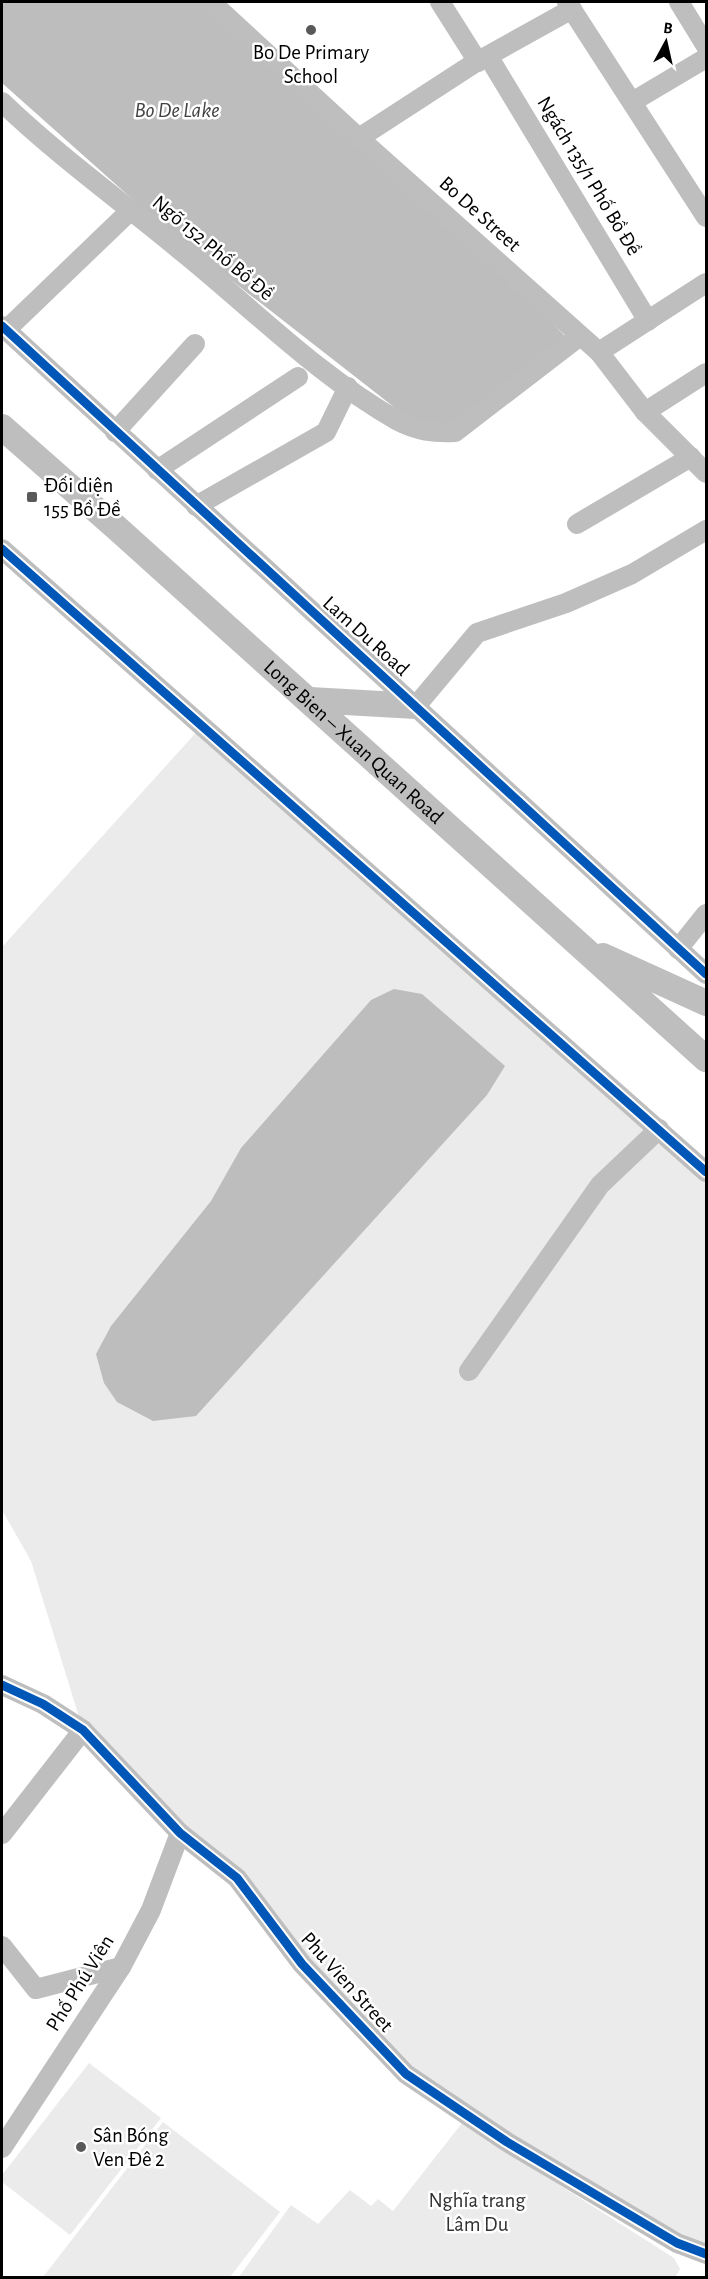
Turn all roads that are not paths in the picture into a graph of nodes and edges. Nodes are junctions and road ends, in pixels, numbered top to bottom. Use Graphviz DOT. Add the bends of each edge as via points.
graph roads {
  1 [pos="211,2"];
  2 [pos="440,2"];
  3 [pos="679,2"];
  4 [pos="570,5"];
  5 [pos="706,46"];
  6 [pos="706,58"];
  7 [pos="483,59"];
  8 [pos="2,102"];
  9 [pos="632,102"];
  10 [pos="359,138"];
  11 [pos="131,210"];
  12 [pos="706,217"];
  13 [pos="706,283"];
  14 [pos="648,321"];
  15 [pos="4,328"];
  16 [pos="580,336"];
  17 [pos="195,344"];
  18 [pos="599,352"];
  19 [pos="706,373"];
  20 [pos="298,377"];
  21 [pos="348,387"];
  22 [pos="645,412"];
  23 [pos="2,427"];
  24 [pos="115,432"];
  25 [pos="691,457"];
  26 [pos="157,470"];
  27 [pos="706,473"];
  28 [pos="196,506"];
  29 [pos="577,524"];
  30 [pos="706,530"];
  31 [pos="2,549"];
  32 [pos="310,700"];
  33 [pos="416,706"];
  34 [pos="706,914"];
  35 [pos="580,945"];
  36 [pos="678,948"];
  37 [pos="706,974"];
  38 [pos="706,1003"];
  39 [pos="706,1059"];
  40 [pos="659,1129"];
  41 [pos="706,1172"];
  42 [pos="469,1371"];
  43 [pos="2,1685"];
  44 [pos="83,1730"];
  45 [pos="180,1833"];
  46 [pos="2,1834"];
  47 [pos="2,1949"];
  48 [pos="121,1967"];
  49 [pos="2,2148"];
  50 [pos="706,2254"];
  1 -- 10 [label="street, Bo De Street"];
  2 -- 7 [label="street, Ngách 135/1 Phố Bồ Đề"];
  3 -- 5 [label="street"];
  4 -- 7 [label="street"];
  4 -- 9 [label="street"];
  6 -- 9 [label="street"];
  7 -- 10 [label="street"];
  7 -- 14 [label="street, Ngách 135/1 Phố Bồ Đề"];
  8 -- 11 [label="street, Ngõ 152 Phố Bồ Đề"];
  9 -- 12 [label="street"];
  10 -- 16 [label="street, Bo De Street"];
  11 -- 15 [label="street"];
  11 -- 21 [label="street, Ngõ 152 Phố Bồ Đề" via="277,335"];
  13 -- 14 [label="street"];
  14 -- 18 [label="street"];
  15 -- 24 [label="street, Lam Du Road"];
  16 -- 18 [label="street, Bo De Street"];
  16 -- 21 [label="street, Ngõ 152 Phố Bồ Đề" via="455,432 430,434 399,421"];
  17 -- 24 [label="street"];
  18 -- 22 [label="street, Bo De Street"];
  19 -- 22 [label="street"];
  20 -- 26 [label="street"];
  21 -- 28 [label="street" via="326,432"];
  22 -- 25 [label="street, Bo De Street"];
  23 -- 32 [label="main road, Long Bien – Xuan Quan Road"];
  24 -- 26 [label="street, Lam Du Road"];
  25 -- 27 [label="street, Bo De Street"];
  25 -- 29 [label="street"];
  26 -- 28 [label="street, Lam Du Road"];
  28 -- 33 [label="street, Lam Du Road"];
  30 -- 33 [label="street" via="632,574 566,603 477,633"];
  31 -- 40 [label="street"];
  32 -- 33 [label="main road"];
  32 -- 35 [label="main road, Long Bien – Xuan Quan Road"];
  33 -- 36 [label="street, Lam Du Road"];
  34 -- 36 [label="street"];
  35 -- 38 [label="main road"];
  35 -- 39 [label="main road, Long Bien – Xuan Quan Road"];
  36 -- 37 [label="street, Lam Du Road"];
  40 -- 41 [label="street"];
  40 -- 42 [label="street" via="600,1185"];
  43 -- 44 [label="street, Phu Vien Street" via="43,1704"];
  44 -- 45 [label="street, Phu Vien Street"];
  44 -- 46 [label="street"];
  45 -- 48 [label="street, Phố Phú Viên" via="151,1910"];
  45 -- 50 [label="street, Phu Vien Street" via="237,1878 302,1964 406,2074 507,2142 677,2243"];
  47 -- 48 [label="street" via="36,1989"];
  48 -- 49 [label="street, Phố Phú Viên"];
}
